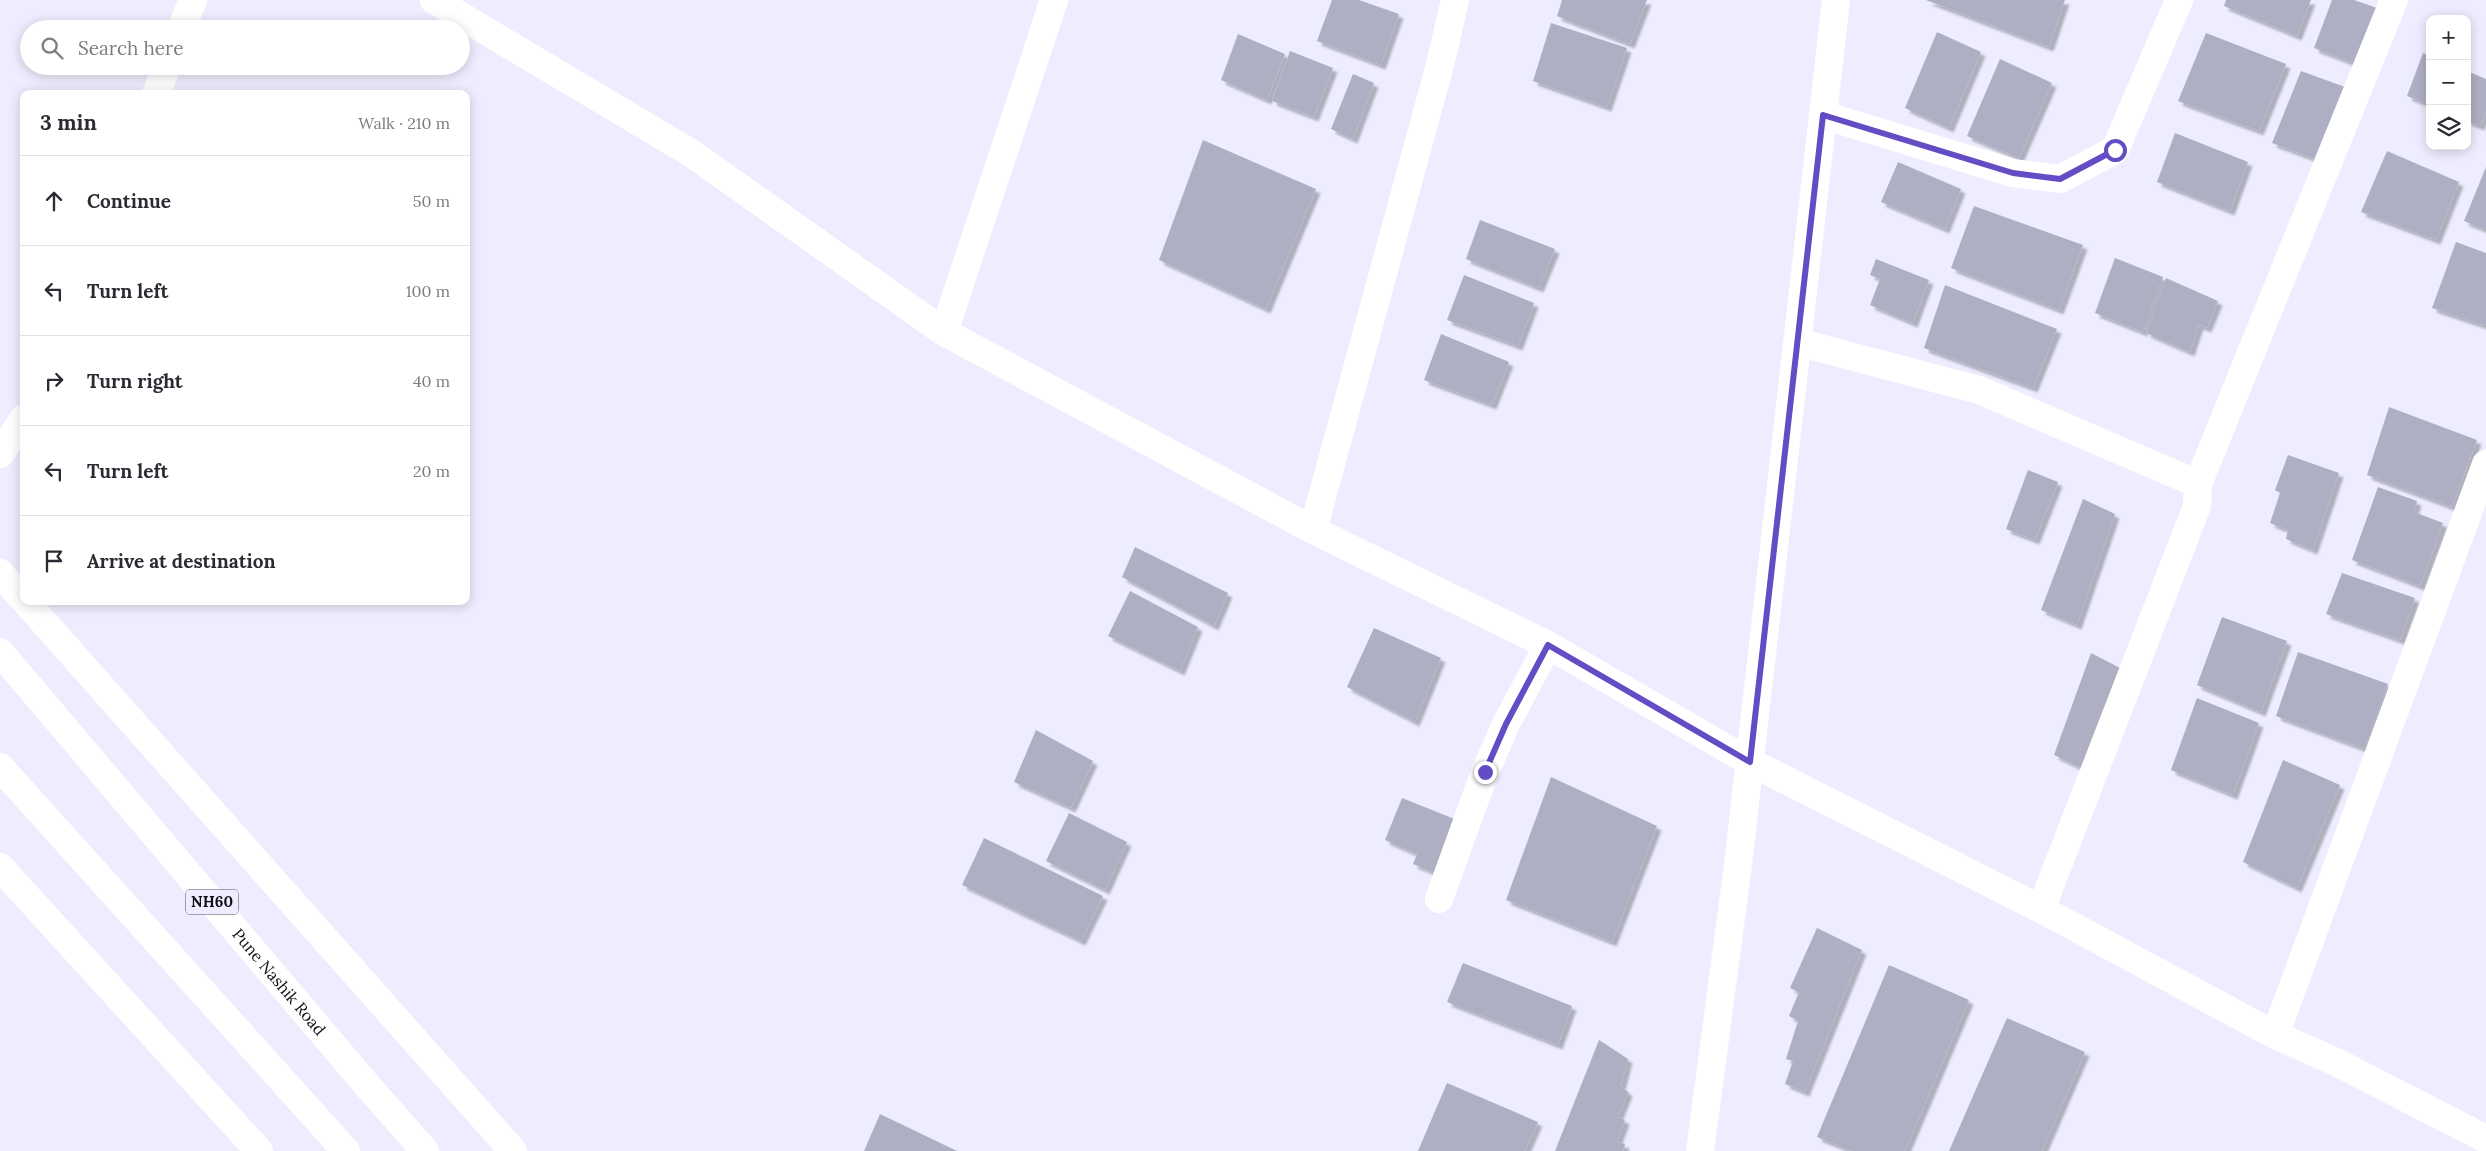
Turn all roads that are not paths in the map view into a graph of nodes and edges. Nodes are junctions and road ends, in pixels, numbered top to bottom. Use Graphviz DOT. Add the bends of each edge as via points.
graph roads {
  1 [pos="193,0"];
  2 [pos="434,0"];
  3 [pos="1054,0"];
  4 [pos="1455,0"];
  5 [pos="1836,0"];
  6 [pos="2179,0"];
  7 [pos="2394,0"];
  8 [pos="185,20"];
  9 [pos="468,20"];
  10 [pos="470,21"];
  11 [pos="163,75"];
  12 [pos="158,90"];
  13 [pos="1823,115"];
  14 [pos="944,332"];
  15 [pos="1797,342"];
  16 [pos="20,424"];
  17 [pos="0,454"];
  18 [pos="2486,464"];
  19 [pos="2198,484"];
  20 [pos="1313,530"];
  21 [pos="0,573"];
  22 [pos="20,596"];
  23 [pos="28,605"];
  24 [pos="1548,645"];
  25 [pos="0,652"];
  26 [pos="1750,762"];
  27 [pos="0,767"];
  28 [pos="0,867"];
  29 [pos="1439,899"];
  30 [pos="2041,909"];
  31 [pos="2275,1035"];
  32 [pos="2486,1139"];
  33 [pos="259,1151"];
  34 [pos="346,1151"];
  35 [pos="426,1151"];
  36 [pos="513,1151"];
  37 [pos="1700,1151"];
  1 -- 8 [label="main road"];
  2 -- 9 [label="main road"];
  3 -- 14 [label="main road"];
  4 -- 20 [label="main road" via="1438,75"];
  5 -- 13 [label="main road"];
  6 -- 13 [label="main road" via="2115,150 2060,179 2013,173"];
  7 -- 19 [label="main road"];
  10 -- 14 [label="main road" via="691,153"];
  11 -- 12 [label="main road"];
  13 -- 15 [label="main road"];
  14 -- 20 [label="main road"];
  15 -- 19 [label="main road" via="1979,390"];
  15 -- 26 [label="main road"];
  16 -- 17 [label="main road"];
  18 -- 31 [label="main road"];
  19 -- 30 [label="main road" via="2197,506"];
  20 -- 24 [label="main road"];
  21 -- 22 [label="main road"];
  23 -- 36 [label="main road"];
  24 -- 26 [label="main road"];
  24 -- 29 [label="main road" via="1492,756"];
  25 -- 35 [label="main road, Pune Nashik Road / NH60"];
  26 -- 30 [label="main road"];
  26 -- 37 [label="main road"];
  27 -- 34 [label="main road"];
  28 -- 33 [label="main road"];
  30 -- 31 [label="main road"];
  31 -- 32 [label="main road" via="2336,1062"];
}
